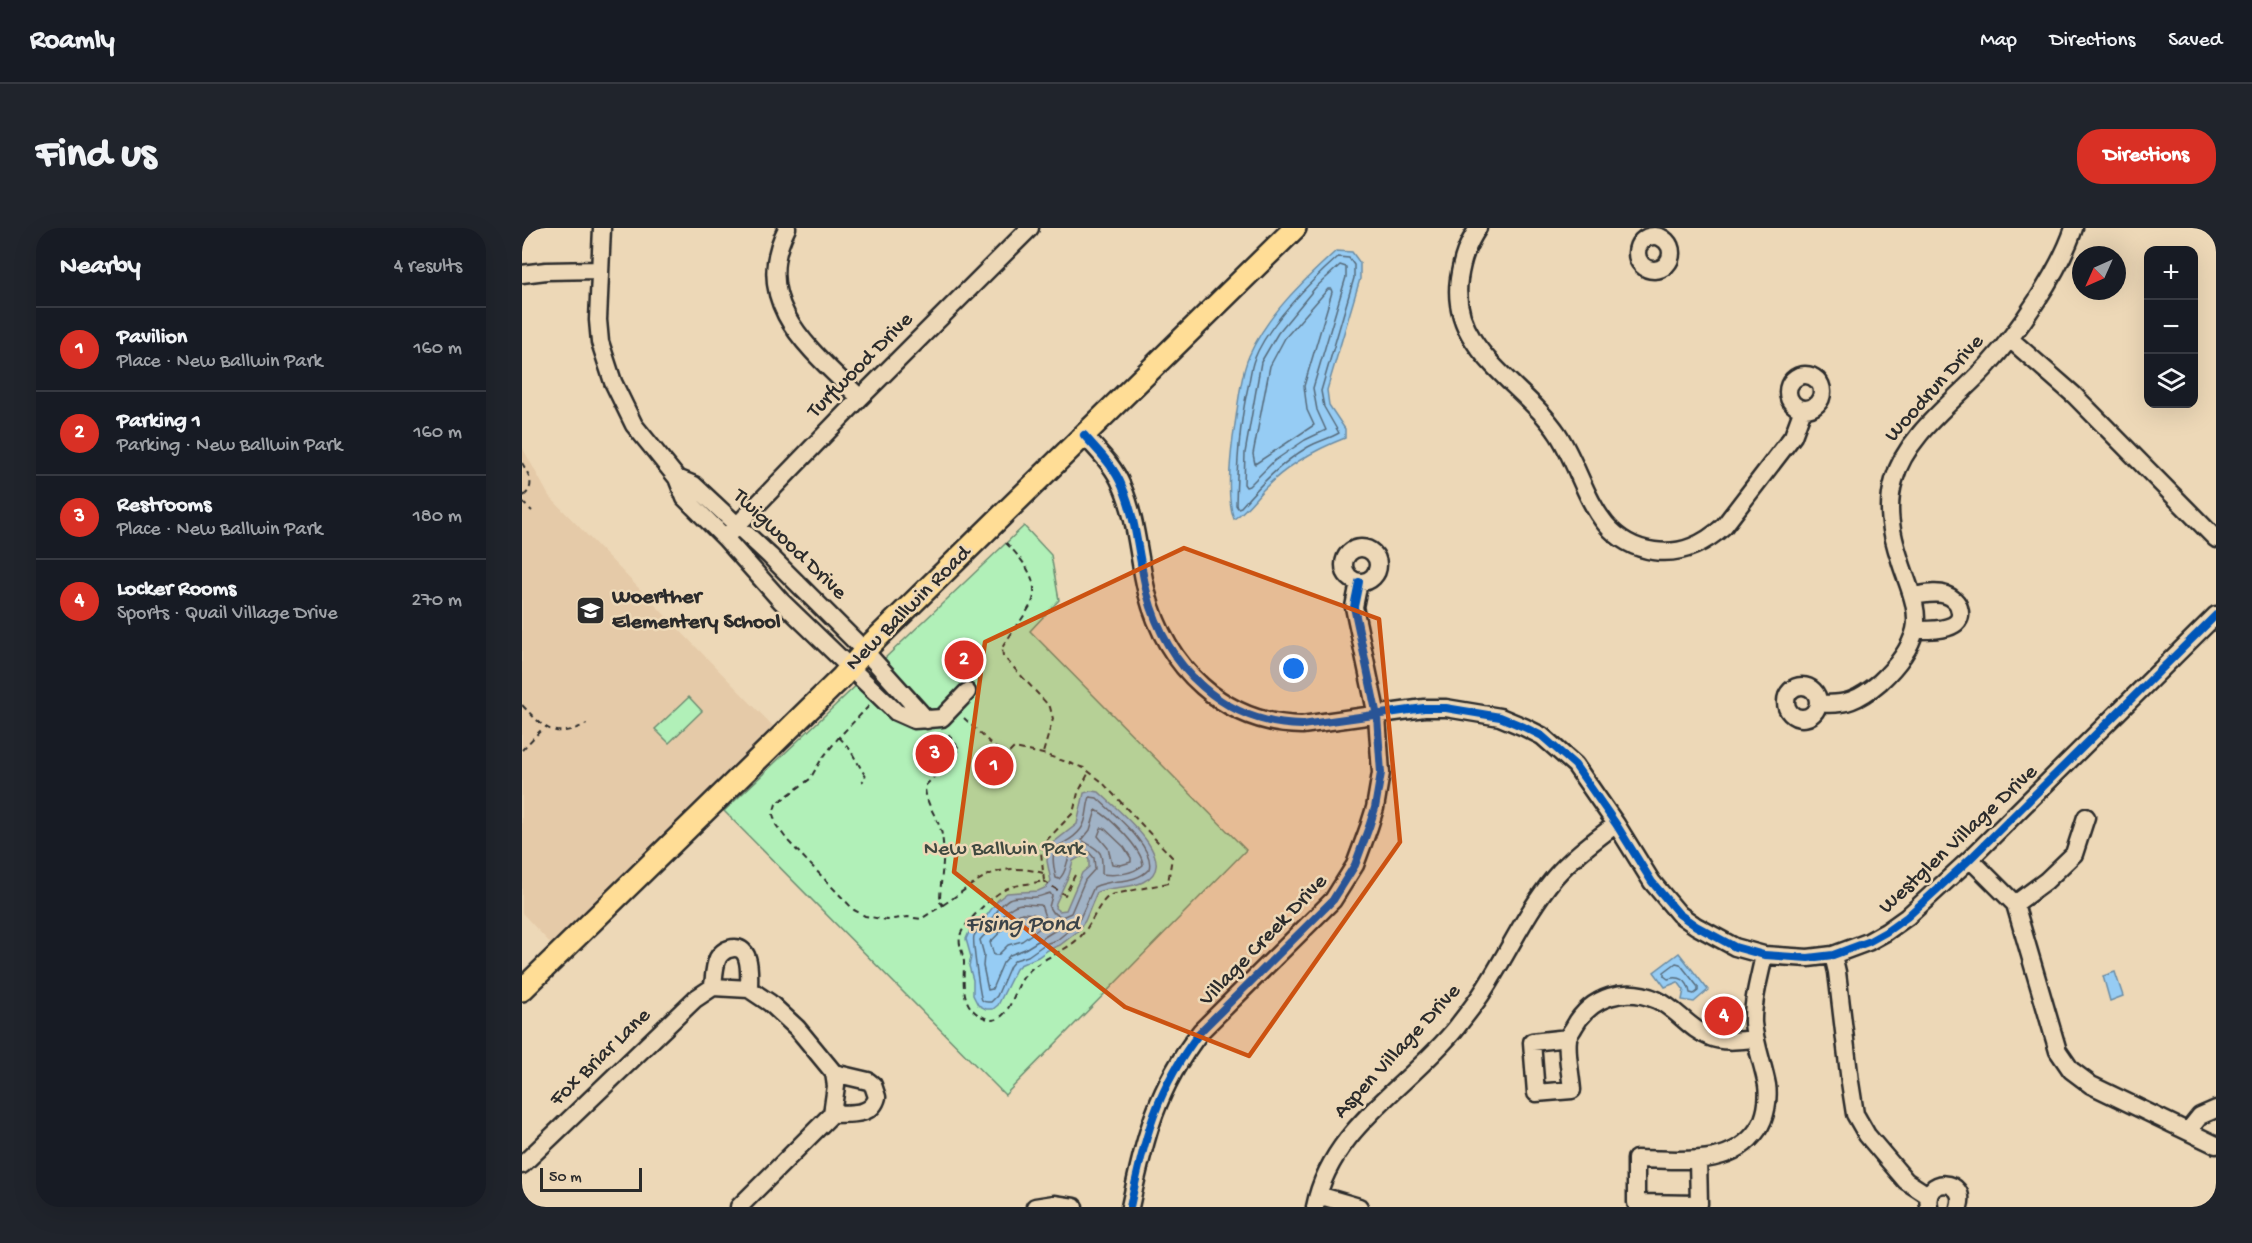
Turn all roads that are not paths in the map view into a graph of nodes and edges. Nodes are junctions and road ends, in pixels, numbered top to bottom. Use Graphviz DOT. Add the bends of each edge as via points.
graph roads {
  1 [pos="602,228"];
  2 [pos="787,228"];
  3 [pos="1030,228"];
  4 [pos="1295,228"];
  5 [pos="1478,228"];
  6 [pos="2074,228"];
  7 [pos="599,270"];
  8 [pos="522,274"];
  9 [pos="2010,339"];
  10 [pos="860,398"];
  11 [pos="1803,409"];
  12 [pos="1084,435"];
  13 [pos="677,478"];
  14 [pos="738,525"];
  15 [pos="725,537"];
  16 [pos="2216,539"];
  17 [pos="1359,582"];
  18 [pos="1912,596"];
  19 [pos="2216,615"];
  20 [pos="1915,630"];
  21 [pos="865,651"];
  22 [pos="849,668"];
  23 [pos="967,692"];
  24 [pos="1818,703"];
  25 [pos="1377,716"];
  26 [pos="927,720"];
  27 [pos="2086,817"];
  28 [pos="1616,824"];
  29 [pos="1970,860"];
  30 [pos="2015,904"];
  31 [pos="1764,955"];
  32 [pos="1833,955"];
  33 [pos="713,987"];
  34 [pos="749,989"];
  35 [pos="522,990"];
  36 [pos="1568,1038"];
  37 [pos="1756,1039"];
  38 [pos="834,1073"];
  39 [pos="2216,1108"];
  40 [pos="832,1114"];
  41 [pos="2188,1131"];
  42 [pos="2216,1145"];
  43 [pos="1698,1160"];
  44 [pos="522,1165"];
  45 [pos="1317,1201"];
  46 [pos="1929,1202"];
  47 [pos="739,1207"];
  48 [pos="1035,1207"];
  49 [pos="1074,1207"];
  50 [pos="1130,1207"];
  51 [pos="1359,1207"];
  52 [pos="1959,1207"];
  1 -- 7 [label="street, Twigwood Drive"];
  2 -- 10 [label="street" via="776,256 774,277 784,313 805,345"];
  3 -- 10 [label="street, Turfwood Drive"];
  4 -- 12 [label="main road, New Ballwin Road"];
  5 -- 11 [label="street" via="1464,253 1457,292 1469,334 1557,433 1603,522 1615,536 1634,547 1678,551 1711,537 1724,526 1793,436"];
  6 -- 9 [label="street, Woodrun Drive" via="2053,273"];
  7 -- 8 [label="street"];
  7 -- 13 [label="street, Twigwood Drive" via="600,342 613,382 634,425"];
  9 -- 16 [label="street" via="2074,395"];
  9 -- 18 [label="street, Woodrun Drive" via="1911,443 1900,461 1889,500 1890,521"];
  10 -- 14 [label="street, Turfwood Drive"];
  12 -- 21 [label="main road, New Ballwin Road"];
  12 -- 25 [label="street, Westglen Village Drive" via="1122,484 1155,619 1167,644 1192,677 1226,705 1272,722 1302,725"];
  13 -- 14 [label="street, Twigwood Drive" via="694,485"];
  13 -- 15 [label="street, Twigwood Drive" via="685,498"];
  14 -- 15 [label="street, Turfwood Drive"];
  14 -- 21 [label="street, Twigwood Drive"];
  15 -- 22 [label="street, Twigwood Drive" via="781,601"];
  17 -- 25 [label="street, Village Creek Drive" via="1354,607"];
  18 -- 20 [label="street, Woodrun Drive"];
  18 -- 20 [label="street" via="1948,595 1960,614 1958,621 1946,628"];
  19 -- 29 [label="street, Westglen Village Drive"];
  20 -- 24 [label="street" via="1898,664 1869,691 1839,705"];
  21 -- 22 [label="main road, New Ballwin Road"];
  21 -- 26 [label="street"];
  22 -- 26 [label="street" via="896,712 914,720"];
  22 -- 35 [label="main road, New Ballwin Road" via="757,751 628,878"];
  23 -- 26 [label="street" via="942,718"];
  25 -- 28 [label="street, Westglen Village Drive" via="1446,708 1500,717 1524,726 1575,765"];
  25 -- 50 [label="street, Village Creek Drive" via="1379,792 1355,865 1333,900 1184,1052 1148,1129"];
  27 -- 30 [label="street" via="2074,854"];
  28 -- 31 [label="street, Westglen Village Drive" via="1652,882 1679,914 1735,947"];
  28 -- 45 [label="street, Aspen Village Drive" via="1555,876 1483,992 1451,1034 1341,1147"];
  29 -- 30 [label="street"];
  29 -- 32 [label="street, Westglen Village Drive" via="1886,932"];
  30 -- 41 [label="street" via="2058,1051 2071,1070 2091,1085"];
  31 -- 32 [label="street, Westglen Village Drive"];
  31 -- 37 [label="street" via="1754,1010"];
  32 -- 46 [label="street" via="1855,1114 1867,1135"];
  33 -- 34 [label="street"];
  33 -- 34 [label="street" via="717,959 723,951 734,948 744,952 748,959"];
  33 -- 44 [label="street, Fox Briar Lane"];
  34 -- 38 [label="street" via="771,1003 797,1028"];
  36 -- 37 [label="street" via="1578,1019 1593,1005 1606,997 1629,992 1659,1001 1713,1038"];
  37 -- 43 [label="street" via="1767,1087 1762,1123 1741,1148 1717,1158"];
  38 -- 40 [label="street"];
  38 -- 40 [label="street" via="868,1081 877,1097 873,1108 867,1111"];
  39 -- 41 [label="street" via="2200,1116"];
  40 -- 47 [label="street"];
  41 -- 42 [label="street"];
  43 -- 43 [label="street" via="1636,1159 1636,1203 1699,1204"];
  45 -- 51 [label="street"];
  46 -- 52 [label="street" via="1931,1191 1940,1185 1950,1185 1959,1193"];
  48 -- 49 [label="street"];
}
